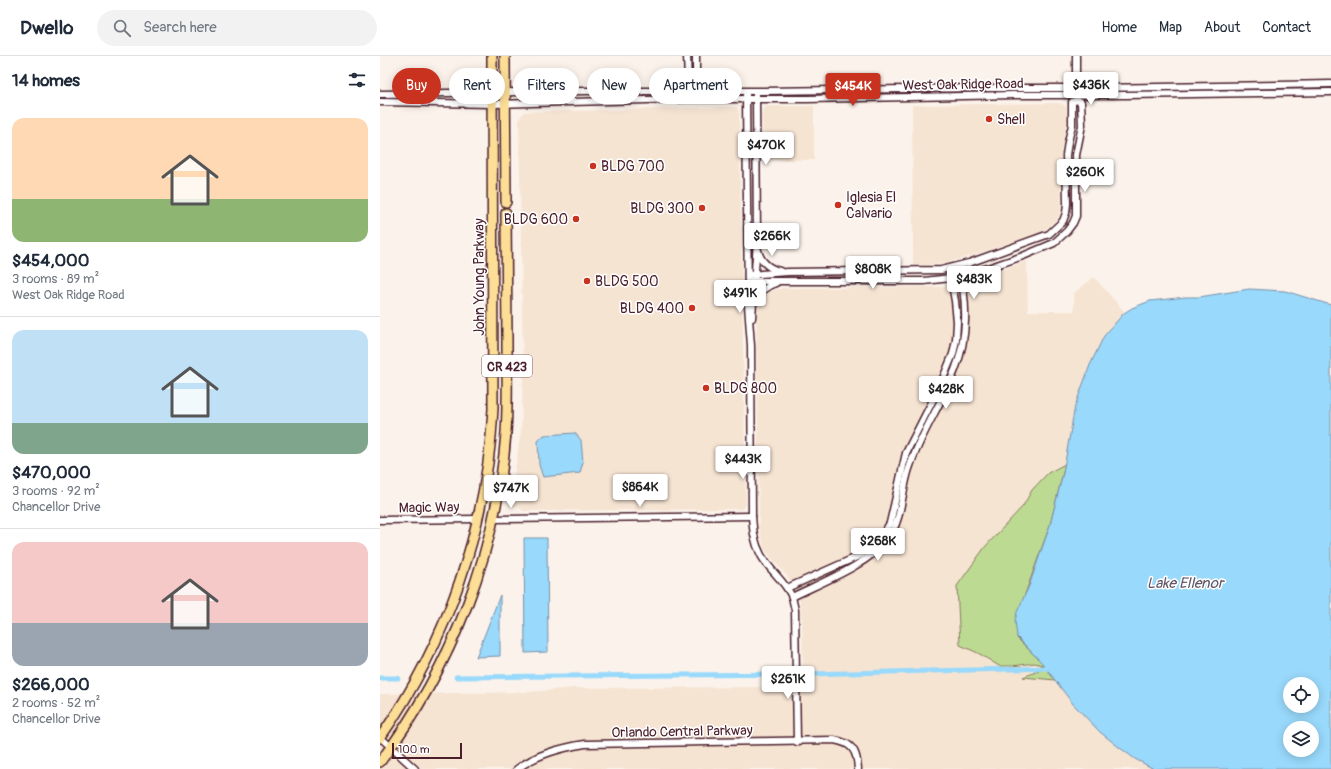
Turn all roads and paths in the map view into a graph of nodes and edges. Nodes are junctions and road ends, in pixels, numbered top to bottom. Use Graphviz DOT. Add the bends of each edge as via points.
graph roads {
  1 [pos="492,56"];
  2 [pos="505,56"];
  3 [pos="688,56"];
  4 [pos="696,56"];
  5 [pos="1076,56"];
  6 [pos="492,68"];
  7 [pos="505,68"];
  8 [pos="688,68"];
  9 [pos="696,68"];
  10 [pos="1284,84"];
  11 [pos="1331,84"];
  12 [pos="1184,86"];
  13 [pos="1076,88"];
  14 [pos="940,89"];
  15 [pos="649,90"];
  16 [pos="756,91"];
  17 [pos="742,92"];
  18 [pos="746,92"];
  19 [pos="1262,92"];
  20 [pos="1331,92"];
  21 [pos="449,93"];
  22 [pos="505,93"];
  23 [pos="380,94"];
  24 [pos="1150,94"];
  25 [pos="924,97"];
  26 [pos="1077,98"];
  27 [pos="746,99"];
  28 [pos="756,99"];
  29 [pos="641,101"];
  30 [pos="380,102"];
  31 [pos="587,102"];
  32 [pos="449,103"];
  33 [pos="505,103"];
  34 [pos="492,104"];
  35 [pos="1072,125"];
  36 [pos="1082,125"];
  37 [pos="1066,162"];
  38 [pos="1076,162"];
  39 [pos="506,202"];
  40 [pos="1067,204"];
  41 [pos="1076,204"];
  42 [pos="506,213"];
  43 [pos="1049,234"];
  44 [pos="757,240"];
  45 [pos="1054,242"];
  46 [pos="1018,246"];
  47 [pos="1023,256"];
  48 [pos="958,266"];
  49 [pos="949,269"];
  50 [pos="924,271"];
  51 [pos="788,272"];
  52 [pos="961,276"];
  53 [pos="752,278"];
  54 [pos="951,278"];
  55 [pos="784,281"];
  56 [pos="924,281"];
  57 [pos="753,305"];
  58 [pos="751,346"];
  59 [pos="484,490"];
  60 [pos="752,516"];
  61 [pos="478,519"];
  62 [pos="493,519"];
  63 [pos="380,520"];
  64 [pos="486,549"];
  65 [pos="787,588"];
  66 [pos="792,598"];
  67 [pos="380,738"];
  68 [pos="797,742"];
  69 [pos="391,748"];
  70 [pos="380,762"];
  71 [pos="415,769"];
  72 [pos="517,769"];
  73 [pos="858,769"];
  1 -- 6 [label="highway, John Young Parkway / CR 423"];
  2 -- 7 [label="highway"];
  3 -- 8 [label="street"];
  4 -- 9 [label="street"];
  5 -- 13 [label="street"];
  10 -- 11 [label="street, West Oak Ridge Road"];
  10 -- 12 [label="street, West Oak Ridge Road"];
  10 -- 19 [label="street" via="1284,88"];
  12 -- 13 [label="street, West Oak Ridge Road"];
  12 -- 24 [label="street" via="1182,90 1156,91"];
  13 -- 14 [label="street, West Oak Ridge Road"];
  13 -- 26 [label="street"];
  14 -- 16 [label="street, West Oak Ridge Road"];
  14 -- 25 [label="street" via="938,93 928,93"];
  15 -- 22 [label="street, West Oak Ridge Road"];
  16 -- 18 [label="street, West Oak Ridge Road"];
  16 -- 28 [label="street"];
  17 -- 18 [label="street, West Oak Ridge Road"];
  18 -- 27 [label="street"];
  19 -- 20 [label="street, West Oak Ridge Road"];
  19 -- 24 [label="street, West Oak Ridge Road"];
  21 -- 23 [label="street, West Oak Ridge Road"];
  24 -- 26 [label="street, West Oak Ridge Road"];
  25 -- 26 [label="street, West Oak Ridge Road"];
  25 -- 28 [label="street, West Oak Ridge Road"];
  26 -- 35 [label="street" via="1072,102"];
  26 -- 36 [label="street" via="1081,102"];
  27 -- 28 [label="street, West Oak Ridge Road"];
  27 -- 29 [label="street, West Oak Ridge Road"];
  27 -- 53 [label="street"];
  28 -- 44 [label="street"];
  30 -- 32 [label="street, West Oak Ridge Road"];
  31 -- 33 [label="street, West Oak Ridge Road"];
  33 -- 39 [label="highway"];
  34 -- 59 [label="highway, John Young Parkway / CR 423" via="493,409"];
  35 -- 36 [label="street"];
  35 -- 37 [label="street"];
  36 -- 38 [label="street"];
  37 -- 38 [label="street"];
  37 -- 40 [label="street"];
  38 -- 41 [label="street"];
  40 -- 41 [label="street"];
  40 -- 43 [label="street" via="1063,221"];
  41 -- 45 [label="street" via="1073,223 1063,236"];
  42 -- 62 [label="highway, John Young Parkway / CR 423" via="507,412 502,473"];
  43 -- 45 [label="street"];
  43 -- 46 [label="street"];
  44 -- 51 [label="street" via="759,254 768,267"];
  44 -- 53 [label="street"];
  45 -- 47 [label="street"];
  46 -- 47 [label="street"];
  46 -- 48 [label="street"];
  47 -- 52 [label="street"];
  48 -- 49 [label="street"];
  48 -- 52 [label="street"];
  49 -- 50 [label="street"];
  49 -- 54 [label="street"];
  50 -- 51 [label="street"];
  50 -- 56 [label="street"];
  51 -- 53 [label="street"];
  52 -- 54 [label="street"];
  52 -- 66 [label="street" via="965,300 962,349 956,369 910,465 894,530 878,551 866,560"];
  53 -- 55 [label="street"];
  53 -- 57 [label="street"];
  53 -- 58 [label="street" via="748,305"];
  54 -- 56 [label="street"];
  54 -- 65 [label="street" via="957,322 953,354 906,453 890,523 874,545 861,555"];
  55 -- 56 [label="street"];
  55 -- 57 [label="street" via="764,289"];
  57 -- 58 [label="street"];
  58 -- 60 [label="street"];
  59 -- 61 [label="highway, John Young Parkway / CR 423"];
  59 -- 62 [label="highway"];
  60 -- 62 [label="street"];
  60 -- 65 [label="street" via="753,534 761,556"];
  61 -- 63 [label="street, Magic Way"];
  61 -- 64 [label="highway" via="484,532"];
  61 -- 67 [label="highway, John Young Parkway / CR 423" via="466,565 442,628 414,686"];
  62 -- 64 [label="highway, John Young Parkway / CR 423"];
  64 -- 69 [label="highway, John Young Parkway / CR 423" via="449,649 417,709"];
  65 -- 66 [label="street"];
  66 -- 68 [label="street" via="796,624"];
  67 -- 69 [label="street"];
  68 -- 72 [label="street, Orlando Central Parkway" via="585,744 541,755"];
  68 -- 73 [label="street, Orlando Central Parkway" via="844,742 852,747 857,755"];
  69 -- 70 [label="highway, John Young Parkway / CR 423"];
  69 -- 71 [label="street"];
}
